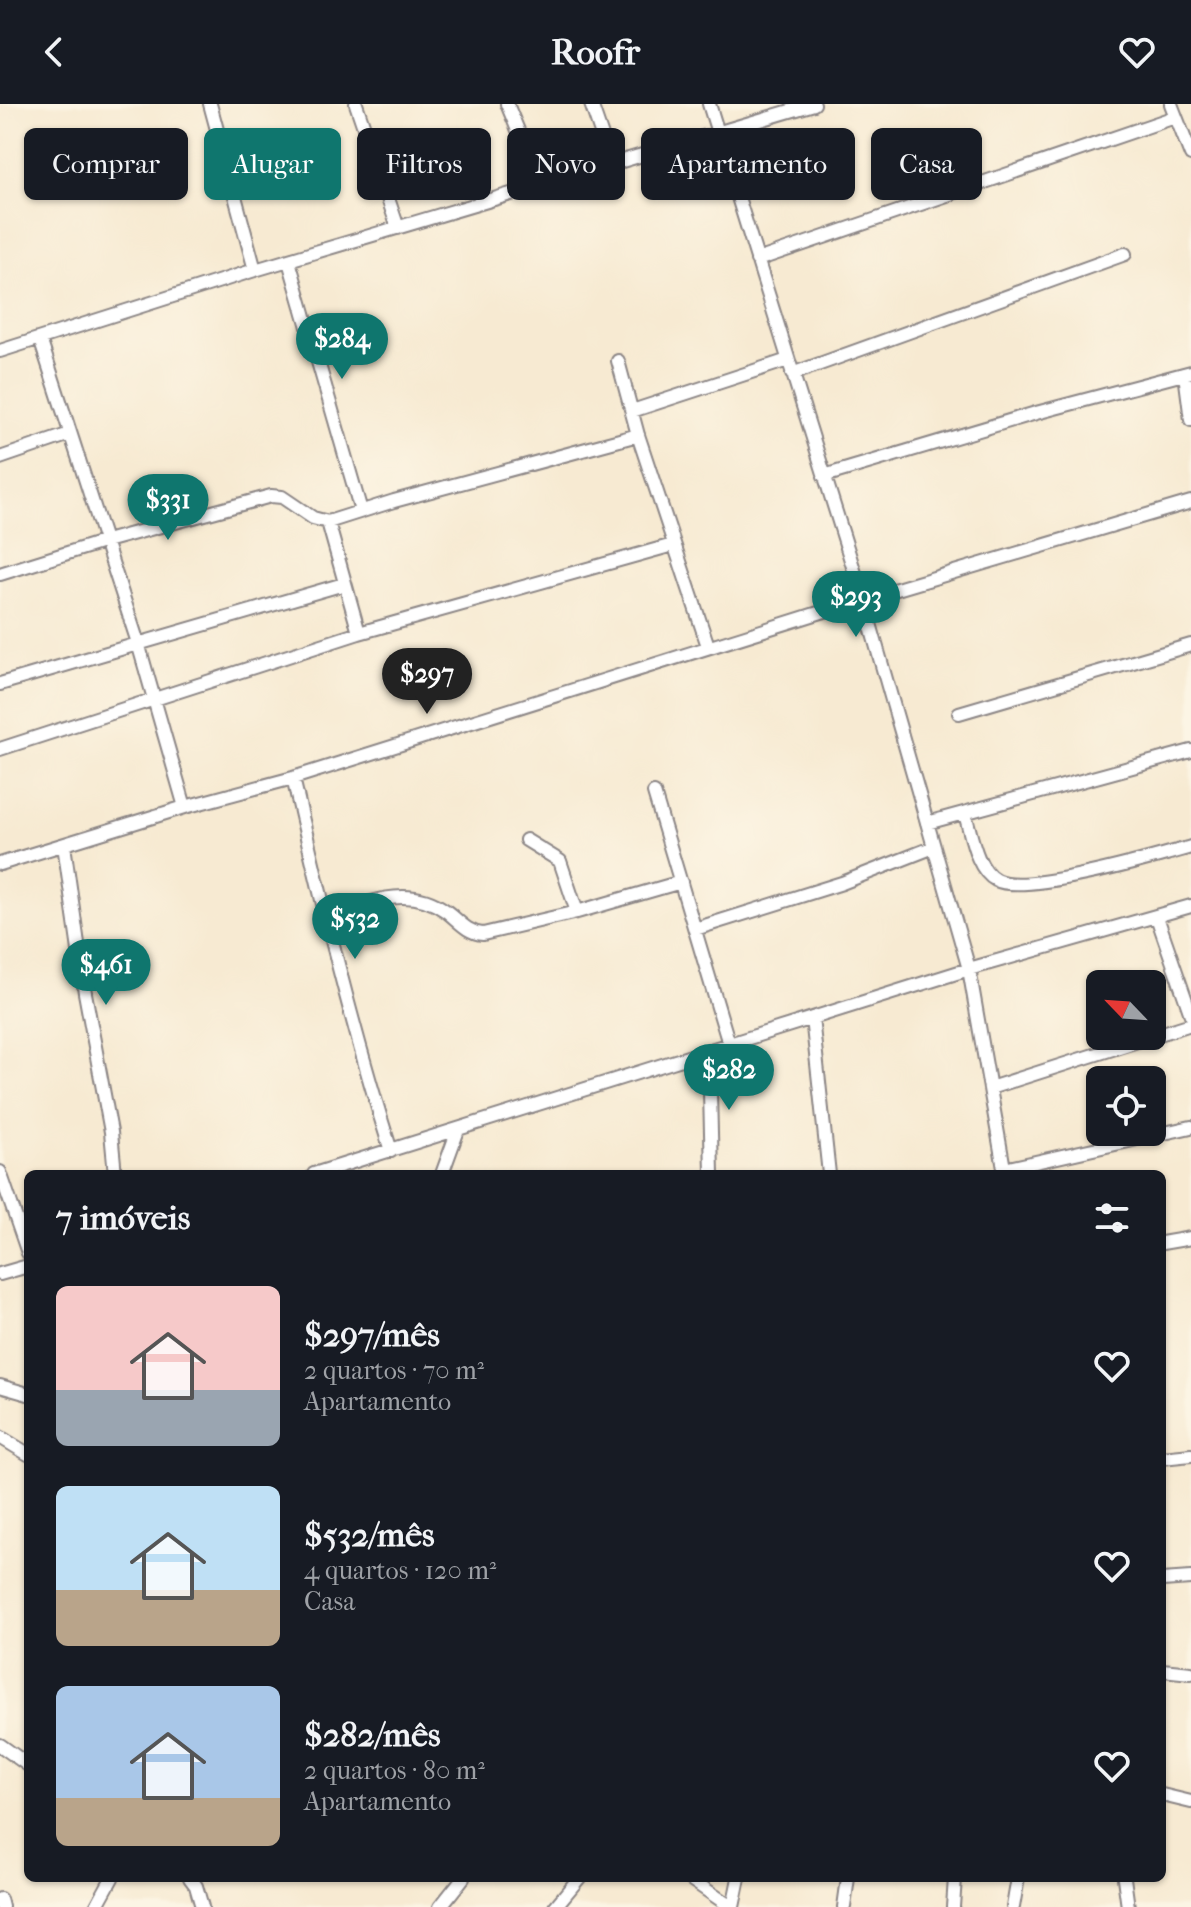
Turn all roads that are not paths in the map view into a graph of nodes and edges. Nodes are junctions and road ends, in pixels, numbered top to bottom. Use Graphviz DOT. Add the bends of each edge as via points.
graph roads {
  1 [pos="210,104"];
  2 [pos="356,104"];
  3 [pos="507,104"];
  4 [pos="591,104"];
  5 [pos="709,104"];
  6 [pos="814,104"];
  7 [pos="1171,104"];
  8 [pos="1175,117"];
  9 [pos="517,128"];
  10 [pos="599,128"];
  11 [pos="716,128"];
  12 [pos="737,128"];
  13 [pos="1191,155"];
  14 [pos="507,196"];
  15 [pos="738,200"];
  16 [pos="398,228"];
  17 [pos="1125,254"];
  18 [pos="757,260"];
  19 [pos="289,261"];
  20 [pos="255,270"];
  21 [pos="40,339"];
  22 [pos="0,351"];
  23 [pos="788,360"];
  24 [pos="618,361"];
  25 [pos="1188,373"];
  26 [pos="792,374"];
  27 [pos="632,411"];
  28 [pos="1191,420"];
  29 [pos="70,434"];
  30 [pos="638,435"];
  31 [pos="0,458"];
  32 [pos="824,476"];
  33 [pos="1191,502"];
  34 [pos="361,511"];
  35 [pos="328,522"];
  36 [pos="106,541"];
  37 [pos="673,545"];
  38 [pos="0,574"];
  39 [pos="344,584"];
  40 [pos="863,599"];
  41 [pos="359,633"];
  42 [pos="138,643"];
  43 [pos="1191,645"];
  44 [pos="708,646"];
  45 [pos="0,684"];
  46 [pos="154,700"];
  47 [pos="959,713"];
  48 [pos="0,749"];
  49 [pos="1191,751"];
  50 [pos="293,778"];
  51 [pos="654,793"];
  52 [pos="185,807"];
  53 [pos="965,814"];
  54 [pos="927,823"];
  55 [pos="526,840"];
  56 [pos="64,845"];
  57 [pos="934,847"];
  58 [pos="1191,847"];
  59 [pos="0,864"];
  60 [pos="681,882"];
  61 [pos="1191,906"];
  62 [pos="577,912"];
  63 [pos="1157,917"];
  64 [pos="326,922"];
  65 [pos="695,929"];
  66 [pos="969,969"];
  67 [pos="1191,1015"];
  68 [pos="812,1018"];
  69 [pos="1191,1024"];
  70 [pos="729,1044"];
  71 [pos="709,1050"];
  72 [pos="990,1088"];
  73 [pos="1191,1127"];
  74 [pos="458,1130"];
  75 [pos="391,1151"];
  76 [pos="115,1170"];
  77 [pos="327,1170"];
  78 [pos="443,1170"];
  79 [pos="712,1170"];
  80 [pos="829,1170"];
  81 [pos="1005,1170"];
  82 [pos="1013,1170"];
  83 [pos="0,1172"];
  84 [pos="1191,1238"];
  85 [pos="24,1241"];
  86 [pos="1166,1242"];
  87 [pos="24,1267"];
  88 [pos="0,1274"];
  89 [pos="0,1386"];
  90 [pos="24,1393"];
  91 [pos="0,1437"];
  92 [pos="24,1452"];
  93 [pos="1191,1455"];
  94 [pos="1166,1458"];
  95 [pos="1191,1578"];
  96 [pos="1166,1580"];
  97 [pos="1166,1670"];
  98 [pos="1191,1673"];
  99 [pos="0,1745"];
  100 [pos="24,1762"];
  101 [pos="1166,1796"];
  102 [pos="1191,1802"];
  103 [pos="110,1882"];
  104 [pos="193,1882"];
  105 [pos="460,1882"];
  106 [pos="576,1882"];
  107 [pos="695,1882"];
  108 [pos="738,1882"];
  109 [pos="847,1882"];
  110 [pos="955,1882"];
  111 [pos="1017,1882"];
  112 [pos="1125,1882"];
  113 [pos="0,1899"];
  114 [pos="2,1907"];
  115 [pos="96,1907"];
  116 [pos="202,1907"];
  117 [pos="440,1907"];
  118 [pos="555,1907"];
  119 [pos="732,1907"];
  120 [pos="844,1907"];
  121 [pos="953,1907"];
  122 [pos="1013,1907"];
  123 [pos="1128,1907"];
  1 -- 20 [label="street"];
  2 -- 16 [label="street"];
  3 -- 9 [label="street"];
  4 -- 10 [label="street"];
  5 -- 11 [label="street"];
  6 -- 12 [label="street"];
  7 -- 8 [label="street"];
  8 -- 13 [label="street"];
  8 -- 18 [label="street"];
  14 -- 16 [label="street"];
  15 -- 18 [label="street"];
  16 -- 19 [label="street"];
  17 -- 26 [label="street"];
  18 -- 23 [label="street"];
  19 -- 20 [label="street"];
  19 -- 34 [label="street"];
  20 -- 21 [label="street"];
  21 -- 22 [label="street"];
  21 -- 29 [label="street"];
  23 -- 26 [label="street"];
  23 -- 27 [label="street"];
  24 -- 27 [label="street"];
  25 -- 28 [label="street"];
  25 -- 32 [label="street"];
  26 -- 32 [label="street"];
  27 -- 30 [label="street"];
  29 -- 31 [label="street"];
  29 -- 36 [label="street"];
  30 -- 34 [label="street"];
  30 -- 37 [label="street"];
  32 -- 40 [label="street"];
  33 -- 40 [label="street"];
  34 -- 35 [label="street"];
  35 -- 36 [label="street" via="271,496"];
  35 -- 39 [label="street"];
  36 -- 38 [label="street"];
  36 -- 42 [label="street"];
  37 -- 41 [label="street"];
  37 -- 44 [label="street"];
  39 -- 41 [label="street"];
  39 -- 42 [label="street"];
  40 -- 44 [label="street"];
  40 -- 54 [label="street"];
  41 -- 46 [label="street"];
  42 -- 45 [label="street"];
  42 -- 46 [label="street"];
  43 -- 47 [label="street"];
  44 -- 50 [label="street"];
  46 -- 48 [label="street"];
  46 -- 52 [label="street"];
  49 -- 53 [label="street"];
  50 -- 52 [label="street"];
  50 -- 64 [label="street"];
  51 -- 60 [label="street"];
  52 -- 56 [label="street"];
  53 -- 54 [label="street"];
  53 -- 58 [label="street" via="982,865 997,881 1013,884 1097,872"];
  54 -- 57 [label="street"];
  55 -- 62 [label="street" via="560,861"];
  56 -- 59 [label="street"];
  56 -- 76 [label="street"];
  57 -- 65 [label="street" via="842,883"];
  57 -- 66 [label="street"];
  60 -- 62 [label="street"];
  60 -- 65 [label="street"];
  61 -- 63 [label="street"];
  62 -- 64 [label="street" via="475,934 434,903 412,896 365,903"];
  63 -- 66 [label="street"];
  63 -- 67 [label="street"];
  64 -- 75 [label="street"];
  65 -- 70 [label="street"];
  66 -- 68 [label="street"];
  66 -- 72 [label="street"];
  68 -- 70 [label="street"];
  68 -- 80 [label="street"];
  69 -- 72 [label="street"];
  70 -- 71 [label="street"];
  71 -- 74 [label="street"];
  71 -- 79 [label="street"];
  72 -- 81 [label="street"];
  73 -- 82 [label="street"];
  74 -- 75 [label="street"];
  74 -- 78 [label="street"];
  75 -- 77 [label="street"];
  83 -- 85 [label="street"];
  84 -- 86 [label="street"];
  87 -- 88 [label="street"];
  89 -- 90 [label="street"];
  91 -- 92 [label="street"];
  93 -- 94 [label="street"];
  95 -- 96 [label="street"];
  97 -- 98 [label="street"];
  99 -- 100 [label="street"];
  101 -- 102 [label="street"];
  103 -- 115 [label="street"];
  104 -- 116 [label="street"];
  105 -- 117 [label="street"];
  106 -- 118 [label="street"];
  107 -- 119 [label="street"];
  108 -- 119 [label="street"];
  109 -- 120 [label="street"];
  110 -- 121 [label="street"];
  111 -- 122 [label="street"];
  112 -- 123 [label="street"];
  113 -- 114 [label="street"];
}
